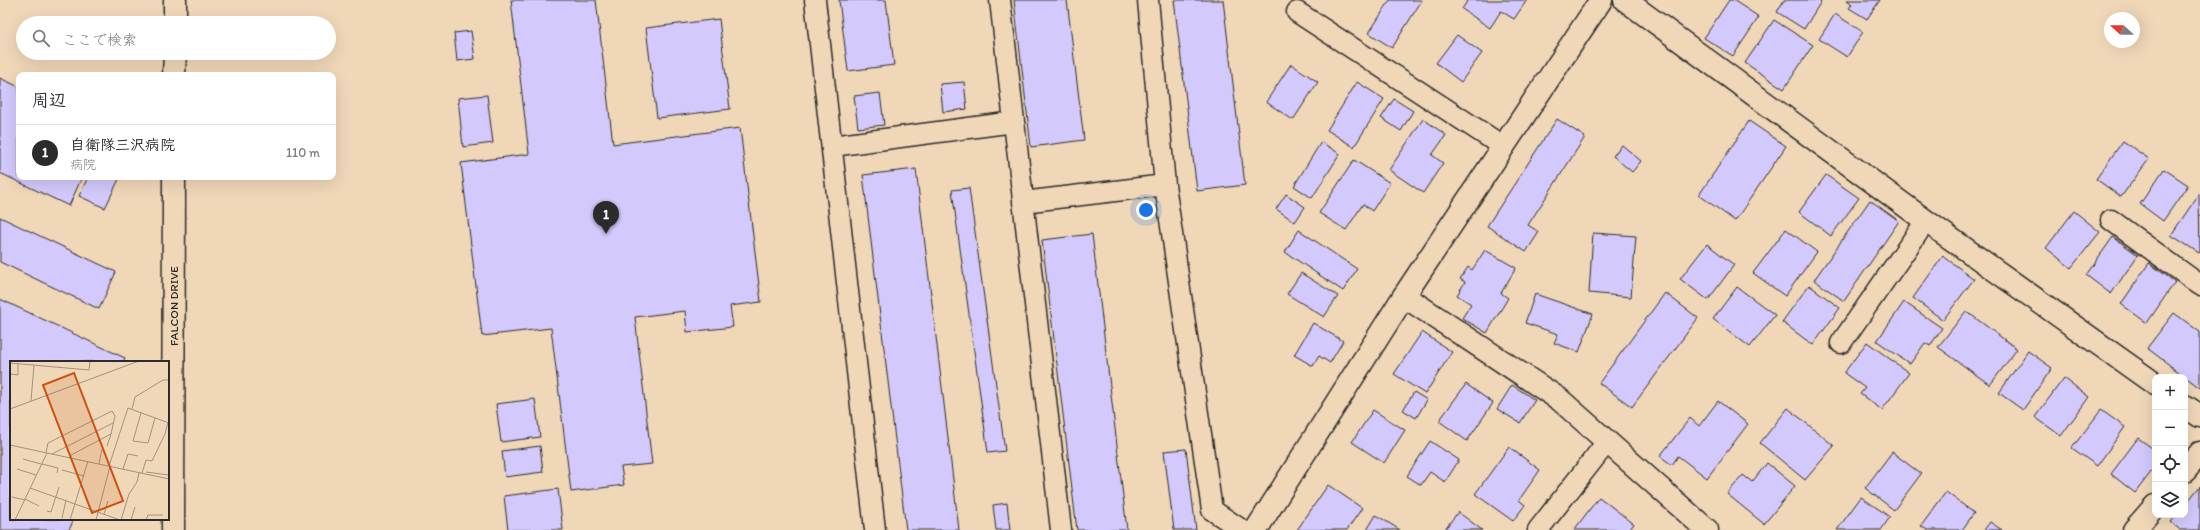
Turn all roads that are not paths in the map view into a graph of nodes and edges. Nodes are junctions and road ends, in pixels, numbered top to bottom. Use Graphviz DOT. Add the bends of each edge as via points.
graph roads {
  1 [pos="175,0"];
  2 [pos="815,0"];
  3 [pos="1000,0"];
  4 [pos="1148,0"];
  5 [pos="1602,0"];
  6 [pos="1625,0"];
  7 [pos="1297,12"];
  8 [pos="175,16"];
  9 [pos="175,60"];
  10 [pos="174,72"];
  11 [pos="1014,122"];
  12 [pos="832,146"];
  13 [pos="1504,147"];
  14 [pos="174,180"];
  15 [pos="1165,185"];
  16 [pos="1023,202"];
  17 [pos="2111,220"];
  18 [pos="1926,221"];
  19 [pos="2200,285"];
  20 [pos="1404,296"];
  21 [pos="1841,343"];
  22 [pos="2152,382"];
  23 [pos="2188,408"];
  24 [pos="2200,416"];
  25 [pos="1607,442"];
  26 [pos="2200,453"];
  27 [pos="2188,467"];
  28 [pos="2152,509"];
  29 [pos="173,530"];
  30 [pos="875,530"];
  31 [pos="1061,530"];
  32 [pos="1242,530"];
  33 [pos="1256,530"];
  34 [pos="1538,530"];
  35 [pos="1707,530"];
  36 [pos="2134,530"];
  1 -- 8 [label="street"];
  2 -- 12 [label="lane"];
  3 -- 11 [label="lane"];
  4 -- 15 [label="lane"];
  5 -- 13 [label="street"];
  6 -- 18 [label="street"];
  7 -- 13 [label="lane"];
  9 -- 10 [label="street"];
  11 -- 12 [label="lane"];
  11 -- 16 [label="lane"];
  12 -- 30 [label="lane"];
  13 -- 20 [label="street"];
  14 -- 29 [label="street, FALCON DRIVE"];
  15 -- 16 [label="lane"];
  15 -- 32 [label="lane" via="1212,510"];
  16 -- 31 [label="lane"];
  17 -- 19 [label="lane"];
  18 -- 21 [label="lane"];
  18 -- 22 [label="street"];
  20 -- 25 [label="street" via="1559,399"];
  20 -- 33 [label="street"];
  23 -- 24 [label="street"];
  25 -- 34 [label="lane"];
  25 -- 35 [label="street"];
  26 -- 27 [label="street"];
  28 -- 36 [label="street"];
}
